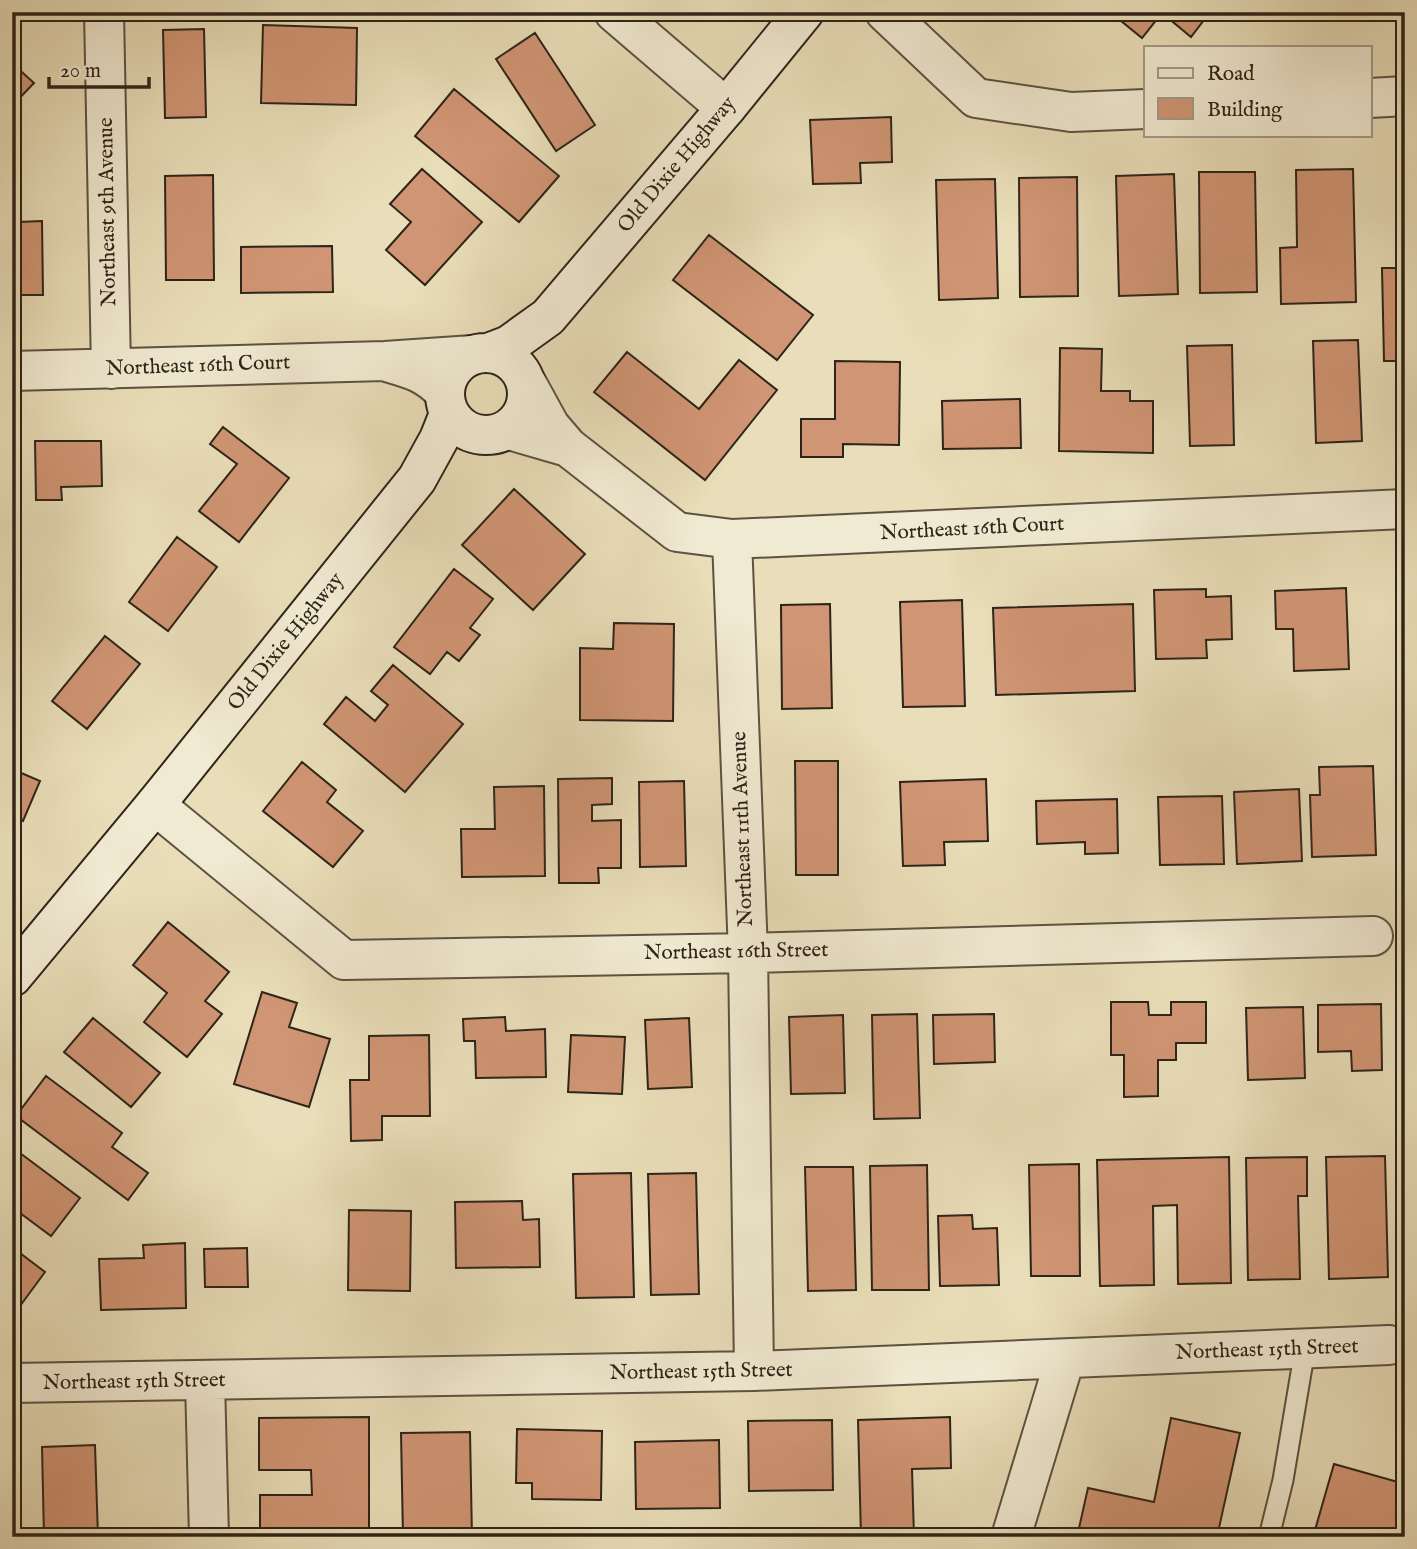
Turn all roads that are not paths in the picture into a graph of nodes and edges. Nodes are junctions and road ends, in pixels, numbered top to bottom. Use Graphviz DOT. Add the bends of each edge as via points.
graph roads {
  1 [pos="104,12"];
  2 [pos="614,12"];
  3 [pos="804,12"];
  4 [pos="885,12"];
  5 [pos="1405,96"];
  6 [pos="1372,98"];
  7 [pos="726,108"];
  8 [pos="1144,108"];
  9 [pos="548,317"];
  10 [pos="480,354"];
  11 [pos="385,361"];
  12 [pos="111,369"];
  13 [pos="12,371"];
  14 [pos="525,380"];
  15 [pos="447,403"];
  16 [pos="496,433"];
  17 [pos="568,447"];
  18 [pos="417,479"];
  19 [pos="1405,509"];
  20 [pos="732,539"];
  21 [pos="155,805"];
  22 [pos="1373,936"];
  23 [pos="748,953"];
  24 [pos="17,961"];
  25 [pos="1389,1345"];
  26 [pos="1305,1349"];
  27 [pos="1065,1359"];
  28 [pos="754,1371"];
  29 [pos="205,1381"];
  30 [pos="12,1383"];
  31 [pos="209,1537"];
  32 [pos="1011,1537"];
  33 [pos="1269,1537"];
  1 -- 12 [label="street, Northeast 9th Avenue"];
  2 -- 7 [label="street"];
  3 -- 7 [label="street, Old Dixie Highway"];
  4 -- 8 [label="street" via="976,98 1071,112"];
  5 -- 6 [label="street"];
  7 -- 9 [label="street, Old Dixie Highway"];
  9 -- 10 [label="street, Old Dixie Highway" via="509,345"];
  9 -- 14 [label="street, Old Dixie Highway" via="532,349"];
  10 -- 11 [label="street, Northeast 16th Court"];
  10 -- 14 [label="street" via="509,359"];
  10 -- 15 [label="street" via="453,370 447,381"];
  11 -- 12 [label="street, Northeast 16th Court"];
  11 -- 15 [label="street, Northeast 16th Court" via="433,380"];
  12 -- 13 [label="street, Northeast 16th Court"];
  14 -- 16 [label="street" via="528,397 519,421"];
  14 -- 17 [label="street, Northeast 16th Court" via="550,426"];
  15 -- 16 [label="street" via="458,425 470,433"];
  15 -- 18 [label="street, Old Dixie Highway" via="439,439"];
  16 -- 17 [label="street, Northeast 16th Court"];
  16 -- 18 [label="street, Old Dixie Highway" via="464,443"];
  17 -- 20 [label="street, Northeast 16th Court" via="677,531"];
  18 -- 21 [label="street, Old Dixie Highway"];
  19 -- 20 [label="street, Northeast 16th Court"];
  20 -- 23 [label="street, Northeast 11th Avenue"];
  21 -- 23 [label="street, Northeast 16th Street" via="344,960"];
  21 -- 24 [label="street, Old Dixie Highway"];
  22 -- 23 [label="street, Northeast 16th Street"];
  23 -- 28 [label="street, Northeast 11th Avenue"];
  25 -- 26 [label="street, Northeast 15th Street"];
  26 -- 27 [label="street, Northeast 15th Street"];
  26 -- 33 [label="lane"];
  27 -- 28 [label="street, Northeast 15th Street"];
  27 -- 32 [label="street"];
  28 -- 29 [label="street, Northeast 15th Street"];
  29 -- 30 [label="street, Northeast 15th Street"];
  29 -- 31 [label="street"];
}
